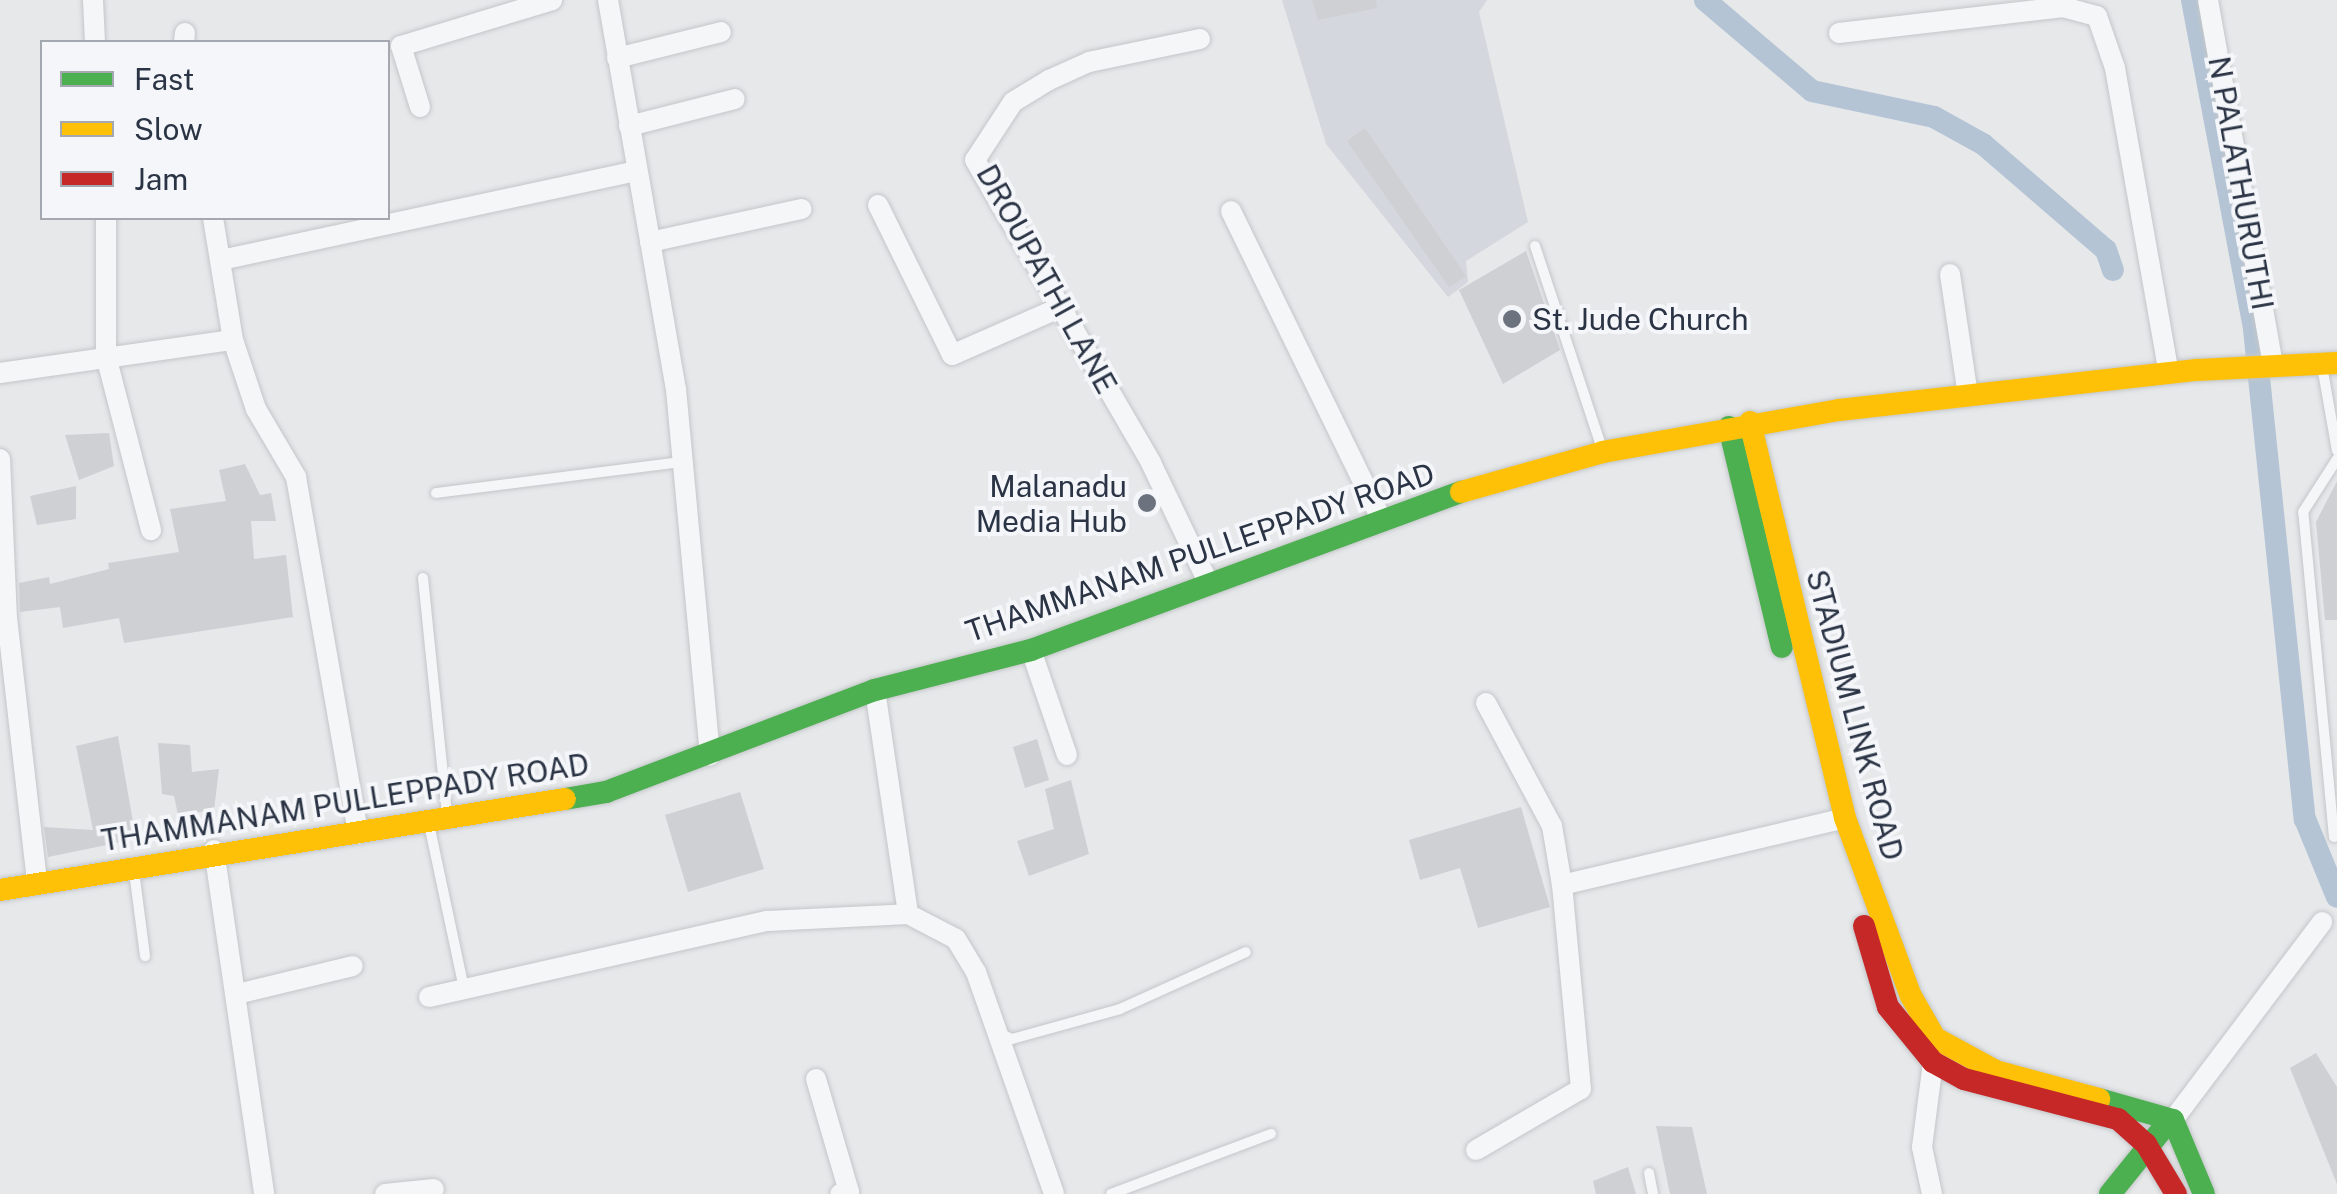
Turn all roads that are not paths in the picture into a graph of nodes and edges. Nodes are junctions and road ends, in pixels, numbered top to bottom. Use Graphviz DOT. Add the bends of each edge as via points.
graph roads {
  1 [pos="93,0"];
  2 [pos="552,0"];
  3 [pos="608,0"];
  4 [pos="2208,0"];
  5 [pos="721,32"];
  6 [pos="1839,34"];
  7 [pos="1200,39"];
  8 [pos="96,40"];
  9 [pos="618,58"];
  10 [pos="734,99"];
  11 [pos="420,107"];
  12 [pos="629,126"];
  13 [pos="637,171"];
  14 [pos="878,205"];
  15 [pos="801,208"];
  16 [pos="1231,211"];
  17 [pos="106,220"];
  18 [pos="213,220"];
  19 [pos="650,242"];
  20 [pos="1535,246"];
  21 [pos="221,260"];
  22 [pos="1950,274"];
  23 [pos="1057,308"];
  24 [pos="233,340"];
  25 [pos="106,356"];
  26 [pos="2322,364"];
  27 [pos="2272,366"];
  28 [pos="2197,370"];
  29 [pos="0,373"];
  30 [pos="2170,373"];
  31 [pos="1968,396"];
  32 [pos="1740,425"];
  33 [pos="2337,451"];
  34 [pos="1603,452"];
  35 [pos="0,459"];
  36 [pos="2337,459"];
  37 [pos="682,462"];
  38 [pos="436,492"];
  39 [pos="1382,520"];
  40 [pos="151,530"];
  41 [pos="423,578"];
  42 [pos="1208,582"];
  43 [pos="1031,650"];
  44 [pos="875,690"];
  45 [pos="1486,703"];
  46 [pos="710,755"];
  47 [pos="1067,755"];
  48 [pos="1839,819"];
  49 [pos="438,822"];
  50 [pos="358,834"];
  51 [pos="2334,837"];
  52 [pos="214,850"];
  53 [pos="134,865"];
  54 [pos="38,884"];
  55 [pos="1562,885"];
  56 [pos="0,890"];
  57 [pos="908,914"];
  58 [pos="2322,922"];
  59 [pos="1246,952"];
  60 [pos="145,956"];
  61 [pos="353,966"];
  62 [pos="464,989"];
  63 [pos="237,994"];
  64 [pos="428,997"];
  65 [pos="997,1032"];
  66 [pos="1933,1062"];
  67 [pos="816,1079"];
  68 [pos="2173,1120"];
  69 [pos="1272,1134"];
  70 [pos="2146,1144"];
  71 [pos="1476,1150"];
  72 [pos="1649,1174"];
  73 [pos="434,1189"];
  74 [pos="264,1194"];
  75 [pos="385,1194"];
  76 [pos="840,1194"];
  77 [pos="1054,1194"];
  78 [pos="1112,1194"];
  79 [pos="1653,1194"];
  80 [pos="1932,1194"];
  81 [pos="2110,1194"];
  82 [pos="2176,1194"];
  83 [pos="2204,1194"];
  1 -- 8 [label="street"];
  2 -- 11 [label="street" via="401,46"];
  3 -- 9 [label="street"];
  4 -- 27 [label="street, N PALATHURUTHI"];
  5 -- 9 [label="street"];
  6 -- 30 [label="street" via="2062,7 2097,16 2115,68"];
  7 -- 23 [label="street, DROUPATHI LANE" via="1089,62 1050,80 1013,102 976,160"];
  9 -- 12 [label="street"];
  10 -- 12 [label="street"];
  12 -- 13 [label="street"];
  13 -- 19 [label="street"];
  13 -- 21 [label="street"];
  14 -- 23 [label="street" via="952,355"];
  15 -- 19 [label="street"];
  16 -- 39 [label="street"];
  17 -- 25 [label="street"];
  18 -- 21 [label="street"];
  19 -- 37 [label="street"];
  20 -- 34 [label="lane"];
  21 -- 24 [label="street"];
  22 -- 31 [label="street"];
  23 -- 42 [label="street, DROUPATHI LANE" via="1151,464"];
  24 -- 25 [label="street"];
  24 -- 50 [label="street" via="256,409 296,477"];
  25 -- 29 [label="street"];
  25 -- 40 [label="street"];
  26 -- 27 [label="main road, THAMMANAM PULLEPPADY ROAD"];
  26 -- 28 [label="main road, THAMMANAM PULLEPPADY ROAD" via="2268,381 2226,384"];
  26 -- 33 [label="lane"];
  27 -- 28 [label="main road, THAMMANAM PULLEPPADY ROAD"];
  28 -- 30 [label="main road, THAMMANAM PULLEPPADY ROAD"];
  30 -- 31 [label="main road, THAMMANAM PULLEPPADY ROAD"];
  31 -- 32 [label="main road, THAMMANAM PULLEPPADY ROAD"];
  32 -- 34 [label="main road, THAMMANAM PULLEPPADY ROAD"];
  32 -- 48 [label="main road, STADIUM LINK ROAD"];
  34 -- 39 [label="main road, THAMMANAM PULLEPPADY ROAD"];
  35 -- 54 [label="street" via="7,618"];
  36 -- 51 [label="lane" via="2303,512"];
  37 -- 38 [label="lane"];
  37 -- 46 [label="street"];
  39 -- 42 [label="main road, THAMMANAM PULLEPPADY ROAD"];
  41 -- 49 [label="lane"];
  42 -- 43 [label="main road, THAMMANAM PULLEPPADY ROAD"];
  43 -- 44 [label="main road, THAMMANAM PULLEPPADY ROAD"];
  43 -- 47 [label="street"];
  44 -- 46 [label="main road, THAMMANAM PULLEPPADY ROAD"];
  44 -- 57 [label="street"];
  45 -- 55 [label="street" via="1552,826"];
  46 -- 49 [label="main road, THAMMANAM PULLEPPADY ROAD" via="606,792"];
  48 -- 55 [label="street"];
  48 -- 66 [label="main road, STADIUM LINK ROAD" via="1888,1007"];
  48 -- 68 [label="main road, STADIUM LINK ROAD" via="1911,996 1936,1038 1996,1071"];
  49 -- 50 [label="main road, THAMMANAM PULLEPPADY ROAD"];
  49 -- 62 [label="lane"];
  50 -- 52 [label="main road, THAMMANAM PULLEPPADY ROAD"];
  52 -- 53 [label="main road, THAMMANAM PULLEPPADY ROAD"];
  52 -- 63 [label="street"];
  53 -- 54 [label="main road, THAMMANAM PULLEPPADY ROAD"];
  53 -- 60 [label="lane"];
  54 -- 56 [label="main road, THAMMANAM PULLEPPADY ROAD"];
  55 -- 71 [label="street" via="1581,1089"];
  57 -- 62 [label="street" via="767,921"];
  57 -- 65 [label="street" via="956,939"];
  58 -- 68 [label="street"];
  59 -- 65 [label="lane" via="1120,1008 1012,1039"];
  61 -- 63 [label="street"];
  62 -- 64 [label="street"];
  63 -- 74 [label="street"];
  65 -- 77 [label="street"];
  66 -- 70 [label="main road, STADIUM LINK ROAD" via="1964,1079 2118,1119"];
  66 -- 80 [label="street" via="1922,1147"];
  67 -- 76 [label="street" via="849,1192"];
  68 -- 70 [label="main road"];
  68 -- 83 [label="main road"];
  69 -- 78 [label="lane"];
  70 -- 81 [label="main road"];
  70 -- 82 [label="main road, STADIUM LINK ROAD"];
  72 -- 79 [label="lane"];
  73 -- 75 [label="street"];
}
